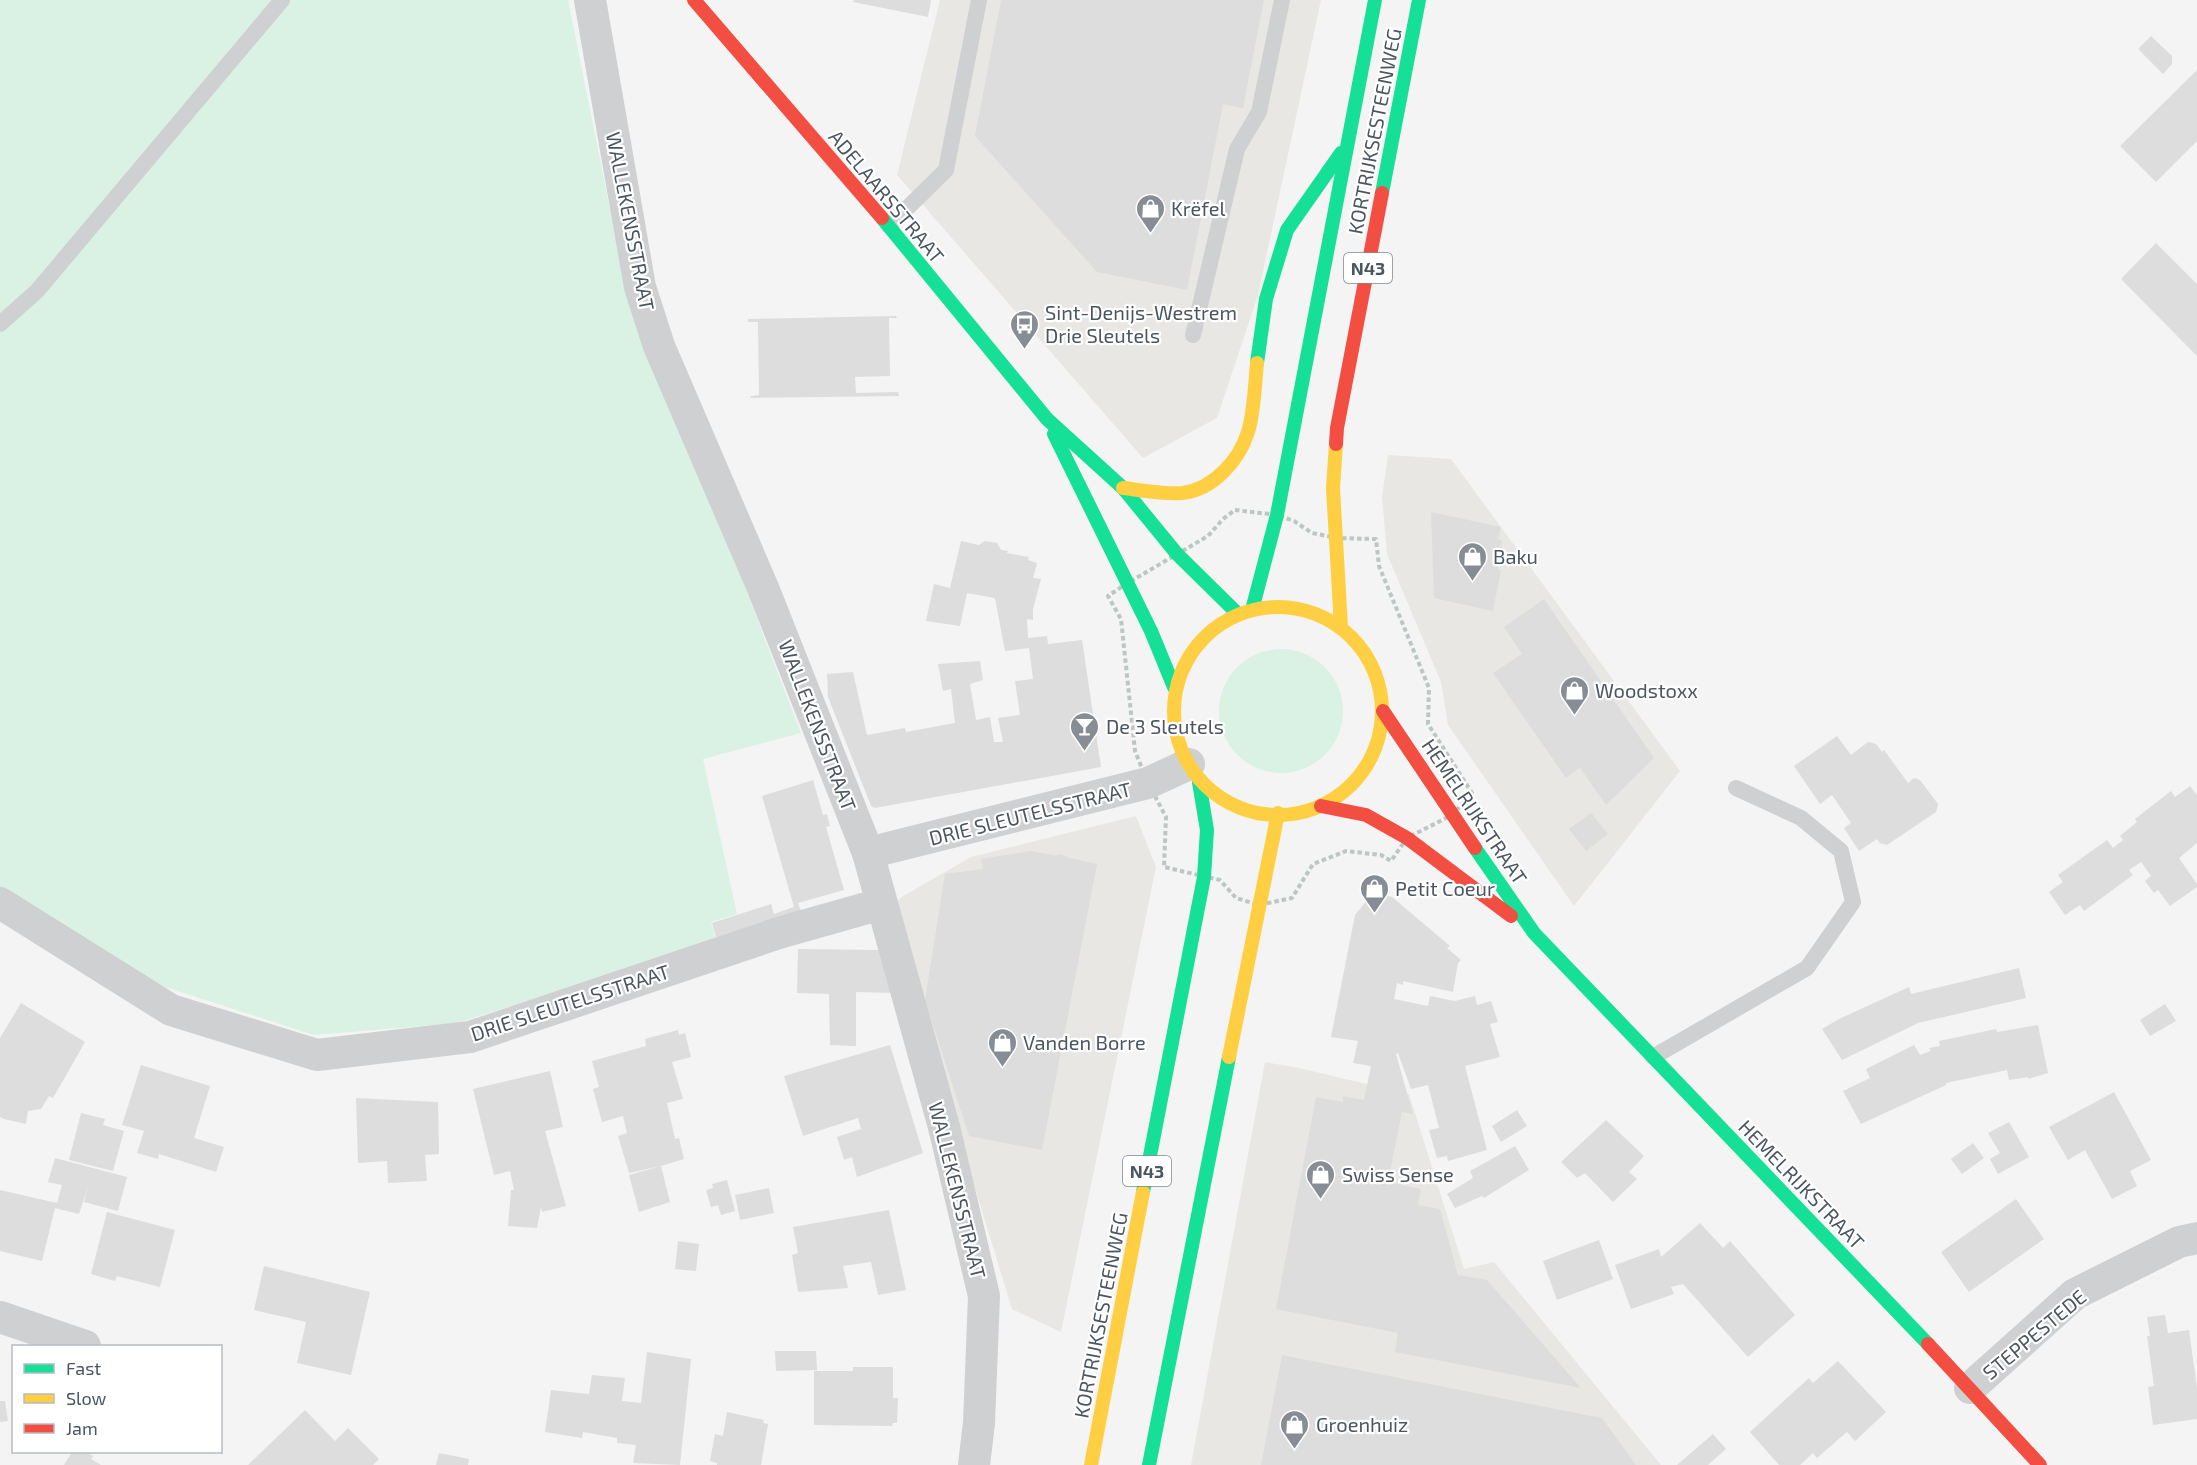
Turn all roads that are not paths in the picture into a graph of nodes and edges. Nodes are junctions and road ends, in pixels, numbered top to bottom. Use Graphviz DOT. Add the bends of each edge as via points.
graph roads {
  1 [pos="282,0"];
  2 [pos="590,0"];
  3 [pos="694,0"];
  4 [pos="979,0"];
  5 [pos="1282,0"];
  6 [pos="1375,0"];
  7 [pos="1419,0"];
  8 [pos="1347,144"];
  9 [pos="889,226"];
  10 [pos="0,324"];
  11 [pos="1193,335"];
  12 [pos="1047,419"];
  13 [pos="1123,488"];
  14 [pos="1252,610"];
  15 [pos="1238,614"];
  16 [pos="1341,627"];
  17 [pos="1174,687"];
  18 [pos="1383,711"];
  19 [pos="1194,773"];
  20 [pos="1736,788"];
  21 [pos="1321,806"];
  22 [pos="1278,813"];
  23 [pos="868,853"];
  24 [pos="0,903"];
  25 [pos="881,904"];
  26 [pos="1534,933"];
  27 [pos="1653,1057"];
  28 [pos="2197,1238"];
  29 [pos="0,1317"];
  30 [pos="79,1345"];
  31 [pos="1970,1388"];
  32 [pos="974,1465"];
  33 [pos="1091,1465"];
  34 [pos="1149,1465"];
  35 [pos="2040,1465"];
  1 -- 10 [label="lane" via="37,291"];
  2 -- 23 [label="street, WALLEKENSSTRAAT" via="640,287 659,346 764,588"];
  3 -- 9 [label="main road, ADELAARSSTRAAT"];
  4 -- 9 [label="lane" via="946,170"];
  5 -- 11 [label="lane" via="1259,112 1237,149"];
  6 -- 8 [label="main road, KORTRIJKSESTEENWEG / N43"];
  7 -- 16 [label="main road, KORTRIJKSESTEENWEG / N43" via="1337,428 1333,488"];
  8 -- 13 [label="main road, N43" via="1287,230 1266,299 1248,432 1235,458 1200,489 1181,493"];
  8 -- 14 [label="main road, KORTRIJKSESTEENWEG / N43" via="1277,515"];
  9 -- 12 [label="main road, ADELAARSSTRAAT"];
  12 -- 13 [label="main road, ADELAARSSTRAAT"];
  12 -- 17 [label="main road, ADELAARSSTRAAT" via="1151,631"];
  13 -- 15 [label="main road, ADELAARSSTRAAT" via="1177,554"];
  14 -- 15 [label="main road"];
  14 -- 16 [label="main road" via="1280,605"];
  15 -- 17 [label="main road" via="1198,644"];
  16 -- 18 [label="main road" via="1374,663"];
  17 -- 19 [label="main road, N43" via="1177,731"];
  18 -- 21 [label="main road" via="1380,740 1357,781"];
  18 -- 26 [label="main road, HEMELRIJKSTRAAT"];
  19 -- 22 [label="main road" via="1235,808"];
  19 -- 23 [label="street, DRIE SLEUTELSSTRAAT"];
  19 -- 33 [label="main road, KORTRIJKSESTEENWEG / N43" via="1207,830 1204,877"];
  20 -- 27 [label="lane" via="1801,818 1841,851 1853,902 1807,968"];
  21 -- 22 [label="main road"];
  21 -- 26 [label="main road, HEMELRIJKSTRAAT" via="1366,815 1407,838"];
  22 -- 34 [label="main road"];
  23 -- 25 [label="street, WALLEKENSSTRAAT"];
  24 -- 25 [label="street, DRIE SLEUTELSSTRAAT" via="171,1010 318,1055 470,1037 782,932"];
  25 -- 32 [label="street, WALLEKENSSTRAAT" via="944,1127 984,1296"];
  26 -- 27 [label="main road, HEMELRIJKSTRAAT"];
  27 -- 31 [label="main road, HEMELRIJKSTRAAT"];
  28 -- 31 [label="street, STEPPESTEDE" via="2179,1242 2075,1294"];
  29 -- 30 [label="street"];
  31 -- 35 [label="main road, HEMELRIJKSTRAAT"];
}
